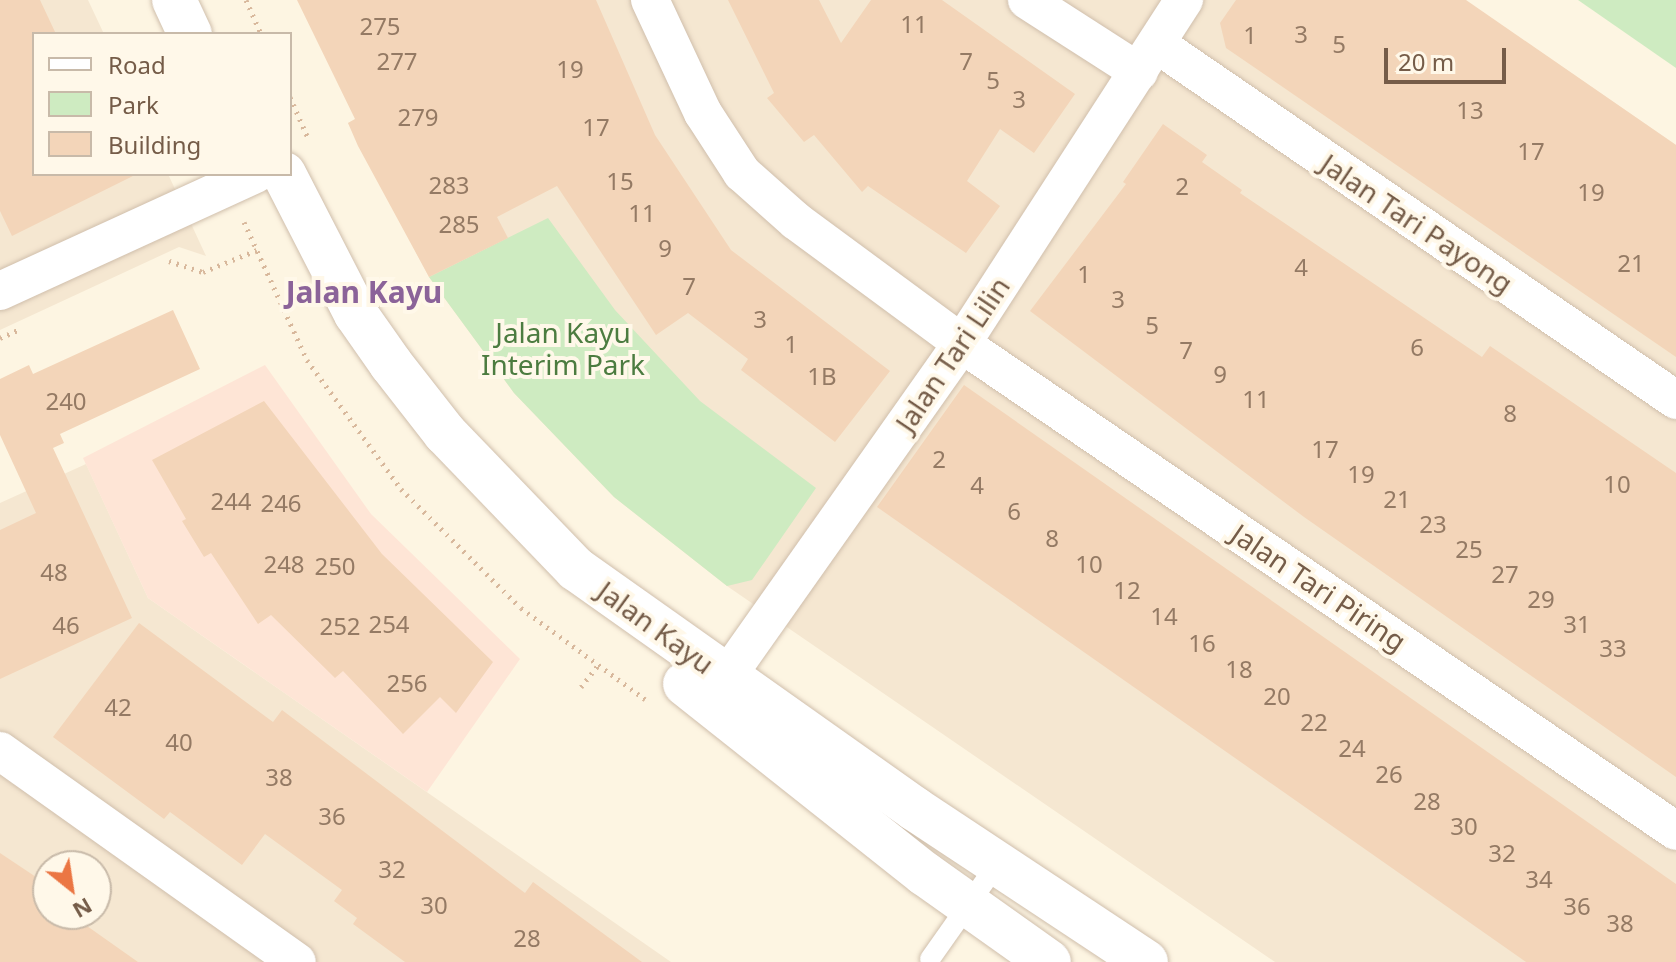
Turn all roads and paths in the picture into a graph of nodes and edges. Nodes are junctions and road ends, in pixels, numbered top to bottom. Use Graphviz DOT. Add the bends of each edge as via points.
graph roads {
  1 [pos="174,0"];
  2 [pos="204,0"];
  3 [pos="246,0"];
  4 [pos="650,0"];
  5 [pos="1027,0"];
  6 [pos="1184,0"];
  7 [pos="189,32"];
  8 [pos="218,32"];
  9 [pos="260,32"];
  10 [pos="1148,59"];
  11 [pos="292,113"];
  12 [pos="298,160"];
  13 [pos="252,176"];
  14 [pos="257,176"];
  15 [pos="257,250"];
  16 [pos="158,266"];
  17 [pos="0,291"];
  18 [pos="29,325"];
  19 [pos="0,338"];
  20 [pos="962,343"];
  21 [pos="1676,400"];
  22 [pos="599,664"];
  23 [pos="581,687"];
  24 [pos="718,690"];
  25 [pos="0,751"];
  26 [pos="1676,831"];
  27 [pos="997,864"];
  28 [pos="969,905"];
  29 [pos="930,959"];
  30 [pos="297,962"];
  31 [pos="1049,962"];
  32 [pos="1146,962"];
  1 -- 7 [label="main road"];
  2 -- 8 [label="main road"];
  3 -- 9 [label="path"];
  4 -- 20 [label="street, Jalan Tari Piring" via="703,113 742,173 796,221"];
  5 -- 10 [label="street, Jalan Tari Payong"];
  6 -- 10 [label="street, Jalan Tari Lilin"];
  10 -- 20 [label="street, Jalan Tari Lilin"];
  10 -- 21 [label="street, Jalan Tari Payong"];
  11 -- 12 [label="path"];
  12 -- 24 [label="main road, Jalan Kayu" via="356,314 445,433 576,569"];
  13 -- 17 [label="street"];
  14 -- 24 [label="main road, Jalan Kayu" via="337,331 426,455 562,590"];
  15 -- 16 [label="path" via="203,272 172,260"];
  18 -- 19 [label="path"];
  20 -- 24 [label="street, Jalan Tari Lilin"];
  20 -- 26 [label="street, Jalan Tari Piring"];
  22 -- 23 [label="path"];
  24 -- 27 [label="main road, Jalan Kayu"];
  24 -- 28 [label="main road, Jalan Kayu" via="925,874"];
  25 -- 30 [label="street"];
  27 -- 28 [label="lane"];
  27 -- 32 [label="main road, Jalan Kayu"];
  28 -- 29 [label="lane"];
  28 -- 31 [label="main road, Jalan Kayu"];
}
